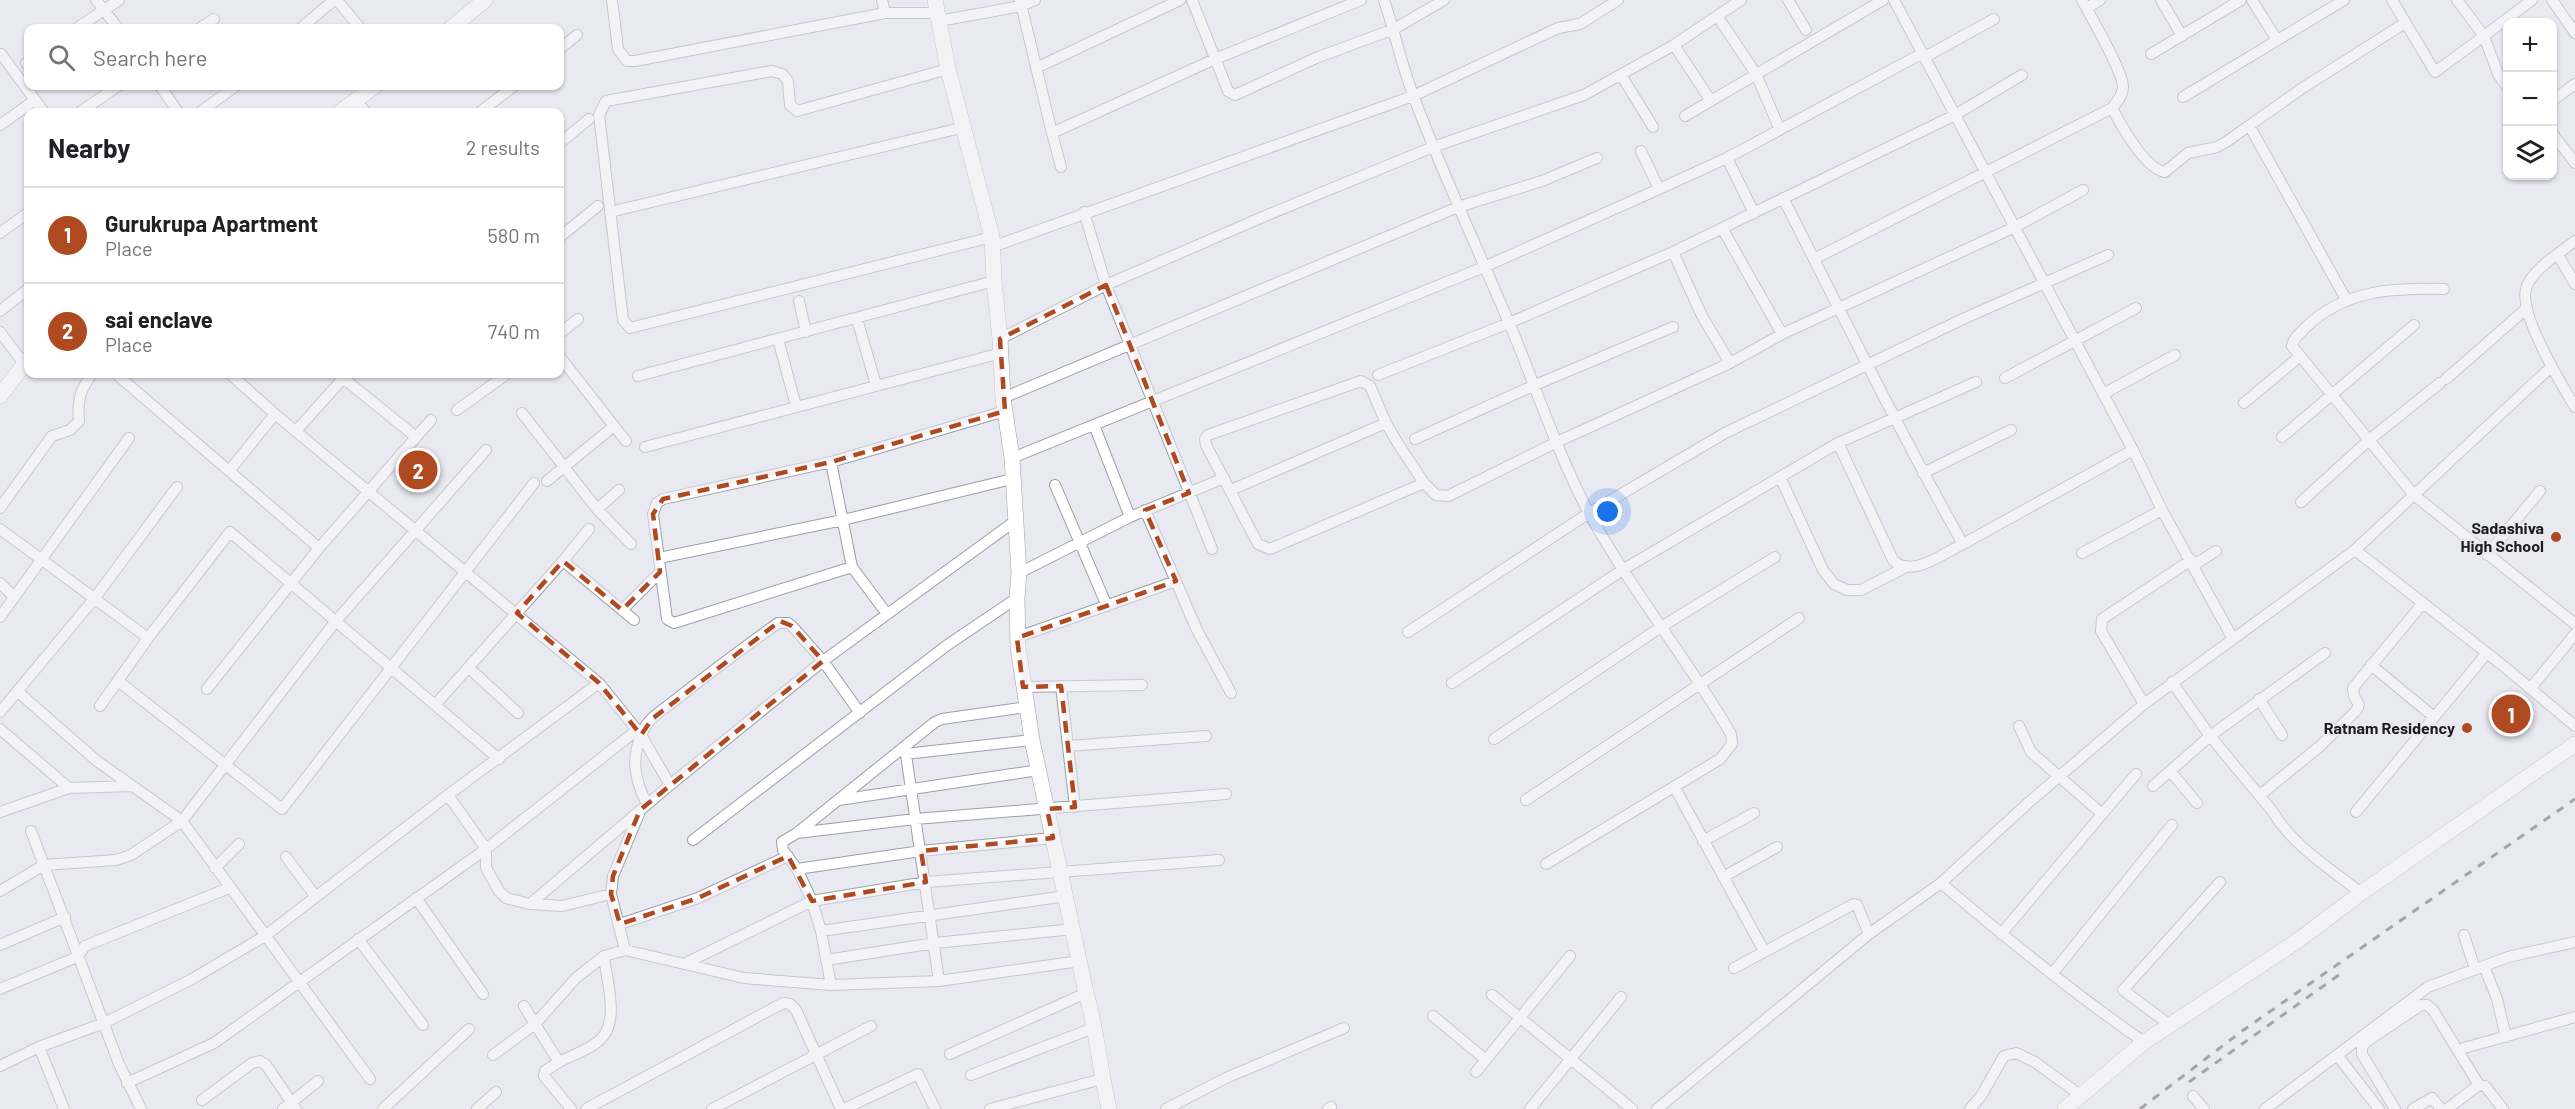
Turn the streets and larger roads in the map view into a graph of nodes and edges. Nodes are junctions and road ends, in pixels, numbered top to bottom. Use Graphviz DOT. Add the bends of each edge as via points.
graph roads {
  1 [pos="96,0"];
  2 [pos="119,0"];
  3 [pos="335,0"];
  4 [pos="485,0"];
  5 [pos="612,0"];
  6 [pos="882,0"];
  7 [pos="1035,0"];
  8 [pos="1180,0"];
  9 [pos="1192,0"];
  10 [pos="1361,0"];
  11 [pos="1384,0"];
  12 [pos="1444,0"];
  13 [pos="1618,0"];
  14 [pos="1741,0"];
  15 [pos="1788,0"];
  16 [pos="1884,0"];
  17 [pos="2100,0"];
  18 [pos="2161,0"];
  19 [pos="2241,0"];
  20 [pos="2252,0"];
  21 [pos="2344,0"];
  22 [pos="2392,0"];
  23 [pos="2457,0"];
  24 [pos="2532,0"];
  25 [pos="2552,0"];
  26 [pos="1896,1"];
  27 [pos="1020,3"];
  28 [pos="2084,4"];
  29 [pos="104,10"];
  30 [pos="937,11"];
  31 [pos="885,13"];
  32 [pos="1718,17"];
  33 [pos="214,19"];
  34 [pos="1994,19"];
  35 [pos="2404,23"];
  36 [pos="83,24"];
  37 [pos="115,24"];
  38 [pos="206,24"];
  39 [pos="306,24"];
  40 [pos="356,24"];
  41 [pos="456,24"];
  42 [pos="1394,29"];
  43 [pos="1806,30"];
  44 [pos="2575,33"];
  45 [pos="577,35"];
  46 [pos="2182,36"];
  47 [pos="2484,36"];
  48 [pos="2277,40"];
  49 [pos="1674,45"];
  50 [pos="564,46"];
  51 [pos="2,54"];
  52 [pos="2151,54"];
  53 [pos="1924,55"];
  54 [pos="1215,59"];
  55 [pos="1036,68"];
  56 [pos="948,69"];
  57 [pos="1756,74"];
  58 [pos="1621,75"];
  59 [pos="2022,75"];
  60 [pos="2503,81"];
  61 [pos="2575,84"];
  62 [pos="24,85"];
  63 [pos="28,90"];
  64 [pos="112,90"];
  65 [pos="163,90"];
  66 [pos="230,90"];
  67 [pos="372,90"];
  68 [pos="509,90"];
  69 [pos="1413,96"];
  70 [pos="2183,97"];
  71 [pos="2557,98"];
  72 [pos="35,100"];
  73 [pos="1711,101"];
  74 [pos="361,107"];
  75 [pos="41,108"];
  76 [pos="86,108"];
  77 [pos="175,108"];
  78 [pos="206,108"];
  79 [pos="485,108"];
  80 [pos="2112,108"];
  81 [pos="1955,115"];
  82 [pos="1685,116"];
  83 [pos="589,119"];
  84 [pos="0,125"];
  85 [pos="965,127"];
  86 [pos="1653,127"];
  87 [pos="2250,128"];
  88 [pos="1780,130"];
  89 [pos="1052,133"];
  90 [pos="2557,138"];
  91 [pos="564,140"];
  92 [pos="1433,147"];
  93 [pos="1641,151"];
  94 [pos="1597,158"];
  95 [pos="1727,158"];
  96 [pos="2575,163"];
  97 [pos="1061,167"];
  98 [pos="1986,172"];
  99 [pos="1659,189"];
  100 [pos="2083,190"];
  101 [pos="1783,198"];
  102 [pos="598,206"];
  103 [pos="1458,207"];
  104 [pos="610,212"];
  105 [pos="1084,212"];
  106 [pos="1754,213"];
  107 [pos="24,216"];
  108 [pos="2015,227"];
  109 [pos="1722,228"];
  110 [pos="0,233"];
  111 [pos="564,234"];
  112 [pos="2575,241"];
  113 [pos="992,242"];
  114 [pos="1673,252"];
  115 [pos="2108,255"];
  116 [pos="2558,255"];
  117 [pos="1814,259"];
  118 [pos="1484,267"];
  119 [pos="994,281"];
  120 [pos="2575,284"];
  121 [pos="1106,285"];
  122 [pos="2045,285"];
  123 [pos="2444,289"];
  124 [pos="24,292"];
  125 [pos="799,301"];
  126 [pos="2347,301"];
  127 [pos="1837,308"];
  128 [pos="2136,308"];
  129 [pos="2527,308"];
  130 [pos="0,311"];
  131 [pos="578,319"];
  132 [pos="857,319"];
  133 [pos="1509,323"];
  134 [pos="2414,325"];
  135 [pos="1673,327"];
  136 [pos="564,330"];
  137 [pos="0,332"];
  138 [pos="806,332"];
  139 [pos="1782,334"];
  140 [pos="778,339"];
  141 [pos="2075,341"];
  142 [pos="1131,343"];
  143 [pos="1001,346"];
  144 [pos="2175,356"];
  145 [pos="2299,357"];
  146 [pos="24,360"];
  147 [pos="564,362"];
  148 [pos="1730,363"];
  149 [pos="24,365"];
  150 [pos="1868,366"];
  151 [pos="2551,367"];
  152 [pos="1378,375"];
  153 [pos="638,376"];
  154 [pos="89,378"];
  155 [pos="121,378"];
  156 [pos="234,378"];
  157 [pos="340,378"];
  158 [pos="347,378"];
  159 [pos="501,378"];
  160 [pos="2005,378"];
  161 [pos="1976,382"];
  162 [pos="876,385"];
  163 [pos="1535,385"];
  164 [pos="2103,394"];
  165 [pos="2331,395"];
  166 [pos="0,396"];
  167 [pos="1151,401"];
  168 [pos="2244,403"];
  169 [pos="1004,404"];
  170 [pos="796,406"];
  171 [pos="2575,407"];
  172 [pos="457,410"];
  173 [pos="522,413"];
  174 [pos="275,414"];
  175 [pos="1894,418"];
  176 [pos="431,420"];
  177 [pos="1386,423"];
  178 [pos="614,426"];
  179 [pos="1094,426"];
  180 [pos="2011,430"];
  181 [pos="296,431"];
  182 [pos="416,437"];
  183 [pos="2282,437"];
  184 [pos="129,438"];
  185 [pos="1415,439"];
  186 [pos="2369,440"];
  187 [pos="626,441"];
  188 [pos="1557,442"];
  189 [pos="1838,443"];
  190 [pos="645,447"];
  191 [pos="486,450"];
  192 [pos="2133,450"];
  193 [pos="1012,458"];
  194 [pos="831,462"];
  195 [pos="564,467"];
  196 [pos="230,470"];
  197 [pos="1923,473"];
  198 [pos="1780,477"];
  199 [pos="1224,478"];
  200 [pos="1012,479"];
  201 [pos="547,481"];
  202 [pos="534,483"];
  203 [pos="1424,483"];
  204 [pos="1055,485"];
  205 [pos="177,487"];
  206 [pos="619,490"];
  207 [pos="1231,490"];
  208 [pos="2541,490"];
  209 [pos="369,491"];
  210 [pos="1189,493"];
  211 [pos="2414,495"];
  212 [pos="2301,502"];
  213 [pos="0,508"];
  214 [pos="597,509"];
  215 [pos="1144,510"];
  216 [pos="2162,510"];
  217 [pos="1589,513"];
  218 [pos="1130,517"];
  219 [pos="843,520"];
  220 [pos="1015,520"];
  221 [pos="0,529"];
  222 [pos="589,529"];
  223 [pos="416,530"];
  224 [pos="1080,542"];
  225 [pos="631,544"];
  226 [pos="1964,544"];
  227 [pos="319,548"];
  228 [pos="1212,549"];
  229 [pos="2355,550"];
  230 [pos="2216,551"];
  231 [pos="2082,553"];
  232 [pos="2487,555"];
  233 [pos="1775,557"];
  234 [pos="659,558"];
  235 [pos="39,559"];
  236 [pos="563,561"];
  237 [pos="2193,562"];
  238 [pos="852,567"];
  239 [pos="1904,568"];
  240 [pos="1624,569"];
  241 [pos="465,571"];
  242 [pos="660,572"];
  243 [pos="1019,573"];
  244 [pos="1176,581"];
  245 [pos="0,583"];
  246 [pos="291,585"];
  247 [pos="14,597"];
  248 [pos="1017,598"];
  249 [pos="94,599"];
  250 [pos="2423,603"];
  251 [pos="1107,606"];
  252 [pos="622,610"];
  253 [pos="517,613"];
  254 [pos="887,614"];
  255 [pos="0,617"];
  256 [pos="1799,618"];
  257 [pos="634,620"];
  258 [pos="335,622"];
  259 [pos="2575,624"];
  260 [pos="1661,627"];
  261 [pos="1408,632"];
  262 [pos="2575,634"];
  263 [pos="1018,637"];
  264 [pos="148,638"];
  265 [pos="2233,639"];
  266 [pos="2325,653"];
  267 [pos="2487,653"];
  268 [pos="823,661"];
  269 [pos="2371,665"];
  270 [pos="391,668"];
  271 [pos="469,668"];
  272 [pos="118,681"];
  273 [pos="2172,682"];
  274 [pos="599,683"];
  275 [pos="1452,683"];
  276 [pos="1702,684"];
  277 [pos="1142,685"];
  278 [pos="1061,686"];
  279 [pos="1023,687"];
  280 [pos="207,689"];
  281 [pos="2530,689"];
  282 [pos="18,692"];
  283 [pos="1231,693"];
  284 [pos="2259,699"];
  285 [pos="2144,704"];
  286 [pos="435,705"];
  287 [pos="100,706"];
  288 [pos="1027,707"];
  289 [pos="0,712"];
  290 [pos="518,713"];
  291 [pos="860,713"];
  292 [pos="2434,717"];
  293 [pos="2019,726"];
  294 [pos="2575,726"];
  295 [pos="0,729"];
  296 [pos="639,733"];
  297 [pos="2282,735"];
  298 [pos="1206,736"];
  299 [pos="2210,736"];
  300 [pos="1494,739"];
  301 [pos="1032,740"];
  302 [pos="2575,744"];
  303 [pos="1068,746"];
  304 [pos="905,751"];
  305 [pos="499,759"];
  306 [pos="227,765"];
  307 [pos="1039,770"];
  308 [pos="2170,771"];
  309 [pos="2136,774"];
  310 [pos="2060,776"];
  311 [pos="670,785"];
  312 [pos="132,786"];
  313 [pos="2153,786"];
  314 [pos="69,788"];
  315 [pos="910,788"];
  316 [pos="1675,788"];
  317 [pos="1226,794"];
  318 [pos="448,795"];
  319 [pos="2260,795"];
  320 [pos="836,800"];
  321 [pos="1526,800"];
  322 [pos="2197,803"];
  323 [pos="644,807"];
  324 [pos="1075,807"];
  325 [pos="1047,809"];
  326 [pos="0,812"];
  327 [pos="2356,812"];
  328 [pos="1754,813"];
  329 [pos="2101,813"];
  330 [pos="915,819"];
  331 [pos="182,821"];
  332 [pos="2172,825"];
  333 [pos="32,831"];
  334 [pos="797,832"];
  335 [pos="1053,837"];
  336 [pos="693,840"];
  337 [pos="1703,841"];
  338 [pos="239,844"];
  339 [pos="1777,847"];
  340 [pos="486,849"];
  341 [pos="921,851"];
  342 [pos="286,856"];
  343 [pos="788,856"];
  344 [pos="1219,860"];
  345 [pos="1546,864"];
  346 [pos="44,865"];
  347 [pos="215,867"];
  348 [pos="797,869"];
  349 [pos="1060,873"];
  350 [pos="1723,877"];
  351 [pos="926,882"];
  352 [pos="2220,882"];
  353 [pos="1941,883"];
  354 [pos="229,888"];
  355 [pos="0,891"];
  356 [pos="2361,893"];
  357 [pos="611,894"];
  358 [pos="316,897"];
  359 [pos="1066,897"];
  360 [pos="416,898"];
  361 [pos="812,901"];
  362 [pos="530,904"];
  363 [pos="64,917"];
  364 [pos="930,917"];
  365 [pos="620,924"];
  366 [pos="1074,929"];
  367 [pos="821,931"];
  368 [pos="1869,933"];
  369 [pos="2001,934"];
  370 [pos="2464,935"];
  371 [pos="265,936"];
  372 [pos="358,939"];
  373 [pos="2575,942"];
  374 [pos="935,943"];
  375 [pos="0,945"];
  376 [pos="625,950"];
  377 [pos="1764,951"];
  378 [pos="603,956"];
  379 [pos="1570,956"];
  380 [pos="77,957"];
  381 [pos="826,960"];
  382 [pos="1080,961"];
  383 [pos="684,964"];
  384 [pos="2479,967"];
  385 [pos="1734,968"];
  386 [pos="2052,974"];
  387 [pos="298,981"];
  388 [pos="939,981"];
  389 [pos="831,985"];
  390 [pos="0,989"];
  391 [pos="1086,993"];
  392 [pos="483,994"];
  393 [pos="1492,995"];
  394 [pos="1620,997"];
  395 [pos="524,1006"];
  396 [pos="1433,1016"];
  397 [pos="1520,1017"];
  398 [pos="2575,1017"];
  399 [pos="104,1023"];
  400 [pos="535,1024"];
  401 [pos="423,1025"];
  402 [pos="2170,1025"];
  403 [pos="871,1026"];
  404 [pos="1096,1027"];
  405 [pos="1344,1028"];
  406 [pos="469,1029"];
  407 [pos="2506,1037"];
  408 [pos="2144,1042"];
  409 [pos="39,1047"];
  410 [pos="2464,1048"];
  411 [pos="814,1054"];
  412 [pos="950,1054"];
  413 [pos="493,1055"];
  414 [pos="2337,1055"];
  415 [pos="1571,1059"];
  416 [pos="1486,1060"];
  417 [pos="559,1062"];
  418 [pos="0,1066"];
  419 [pos="1476,1072"];
  420 [pos="970,1075"];
  421 [pos="370,1078"];
  422 [pos="1102,1079"];
  423 [pos="318,1081"];
  424 [pos="127,1083"];
  425 [pos="2478,1084"];
  426 [pos="496,1092"];
  427 [pos="2080,1095"];
  428 [pos="2193,1096"];
  429 [pos="202,1100"];
  430 [pos="290,1107"];
  431 [pos="2372,1107"];
  432 [pos="566,1108"];
  433 [pos="64,1109"];
  434 [pos="141,1109"];
  435 [pos="383,1109"];
  436 [pos="477,1109"];
  437 [pos="586,1109"];
  438 [pos="712,1109"];
  439 [pos="842,1109"];
  440 [pos="934,1109"];
  441 [pos="990,1109"];
  442 [pos="1109,1109"];
  443 [pos="1166,1109"];
  444 [pos="1530,1109"];
  445 [pos="1632,1109"];
  446 [pos="1656,1109"];
  447 [pos="1970,1109"];
  448 [pos="2065,1109"];
  449 [pos="2204,1109"];
  450 [pos="2265,1109"];
  451 [pos="2395,1109"];
  452 [pos="2413,1109"];
  453 [pos="2440,1109"];
  454 [pos="2447,1109"];
  455 [pos="2504,1109"];
  1 -- 29 [label="street"];
  2 -- 29 [label="street"];
  3 -- 39 [label="street"];
  3 -- 40 [label="street"];
  4 -- 41 [label="street"];
  5 -- 31 [label="street" via="618,49 627,61"];
  6 -- 31 [label="street"];
  7 -- 27 [label="street"];
  8 -- 55 [label="street"];
  9 -- 54 [label="street"];
  10 -- 54 [label="street"];
  11 -- 42 [label="street"];
  12 -- 42 [label="street"];
  13 -- 69 [label="street" via="1580,24 1558,28"];
  14 -- 32 [label="street"];
  15 -- 43 [label="street"];
  16 -- 57 [label="street"];
  17 -- 28 [label="street"];
  18 -- 46 [label="street"];
  19 -- 46 [label="street"];
  20 -- 48 [label="street"];
  21 -- 48 [label="street"];
  22 -- 35 [label="street"];
  23 -- 47 [label="street"];
  24 -- 47 [label="street"];
  25 -- 44 [label="street"];
  26 -- 53 [label="street"];
  27 -- 30 [label="street"];
  27 -- 55 [label="street"];
  28 -- 80 [label="street" via="2119,72 2123,87"];
  29 -- 36 [label="street"];
  29 -- 37 [label="street"];
  30 -- 31 [label="street"];
  30 -- 56 [label="street"];
  32 -- 49 [label="street"];
  32 -- 57 [label="street"];
  33 -- 38 [label="street"];
  34 -- 53 [label="street"];
  35 -- 47 [label="street" via="2435,72"];
  35 -- 87 [label="street" via="2304,87"];
  42 -- 54 [label="street" via="1316,58 1238,95 1228,91"];
  42 -- 69 [label="street"];
  45 -- 50 [label="street"];
  46 -- 52 [label="street"];
  47 -- 60 [label="street"];
  48 -- 70 [label="street"];
  49 -- 58 [label="street"];
  49 -- 73 [label="street"];
  51 -- 62 [label="street"];
  53 -- 81 [label="street"];
  53 -- 88 [label="street"];
  54 -- 89 [label="street"];
  55 -- 89 [label="street"];
  56 -- 85 [label="street"];
  56 -- 104 [label="street" via="797,111 790,105 788,81 772,71 606,101 599,115"];
  57 -- 73 [label="street"];
  57 -- 88 [label="street"];
  58 -- 86 [label="street"];
  58 -- 92 [label="street" via="1584,95"];
  59 -- 81 [label="street"];
  61 -- 71 [label="street"];
  63 -- 72 [label="street"];
  64 -- 76 [label="street"];
  65 -- 77 [label="street"];
  66 -- 78 [label="street"];
  67 -- 74 [label="street"];
  68 -- 79 [label="street"];
  69 -- 92 [label="street"];
  69 -- 105 [label="street"];
  72 -- 75 [label="street"];
  72 -- 84 [label="street"];
  73 -- 82 [label="street"];
  80 -- 87 [label="street" via="2124,131 2160,171 2168,170 2188,153 2217,147"];
  80 -- 98 [label="street"];
  81 -- 98 [label="street"];
  81 -- 101 [label="street"];
  83 -- 91 [label="street"];
  85 -- 104 [label="street"];
  85 -- 113 [label="street"];
  87 -- 126 [label="street"];
  88 -- 95 [label="street"];
  89 -- 97 [label="street"];
  90 -- 96 [label="street"];
  92 -- 103 [label="street"];
  92 -- 121 [label="street"];
  93 -- 99 [label="street"];
  94 -- 103 [label="street" via="1542,181"];
  95 -- 99 [label="street"];
  95 -- 106 [label="street"];
  98 -- 108 [label="street"];
  98 -- 117 [label="street"];
  99 -- 118 [label="street"];
  100 -- 108 [label="street"];
  101 -- 106 [label="street"];
  101 -- 117 [label="street"];
  102 -- 111 [label="street"];
  103 -- 118 [label="street"];
  103 -- 142 [label="street"];
  104 -- 113 [label="street" via="623,321 630,328"];
  105 -- 113 [label="street"];
  105 -- 121 [label="street"];
  106 -- 109 [label="street"];
  107 -- 110 [label="street"];
  108 -- 122 [label="street"];
  108 -- 127 [label="street"];
  109 -- 114 [label="street"];
  109 -- 139 [label="street"];
  112 -- 116 [label="street"];
  113 -- 119 [label="street"];
  114 -- 133 [label="street"];
  114 -- 148 [label="street" via="1702,316"];
  115 -- 122 [label="street"];
  116 -- 120 [label="street"];
  116 -- 129 [label="street" via="2537,272 2526,289"];
  117 -- 127 [label="street"];
  118 -- 133 [label="street"];
  118 -- 167 [label="street"];
  119 -- 132 [label="street"];
  119 -- 143 [label="street"];
  121 -- 142 [label="street"];
  121 -- 143 [label="street"];
  122 -- 141 [label="street"];
  122 -- 150 [label="street" via="1965,318"];
  123 -- 126 [label="street" via="2372,291"];
  124 -- 130 [label="street"];
  125 -- 138 [label="street"];
  126 -- 145 [label="street" via="2313,321 2294,339 2292,346"];
  127 -- 139 [label="street"];
  127 -- 150 [label="street"];
  128 -- 141 [label="street"];
  129 -- 151 [label="street"];
  129 -- 186 [label="street"];
  131 -- 136 [label="street"];
  132 -- 138 [label="street"];
  132 -- 162 [label="street"];
  133 -- 152 [label="street"];
  133 -- 163 [label="street"];
  134 -- 165 [label="street"];
  135 -- 163 [label="street"];
  137 -- 146 [label="street"];
  138 -- 140 [label="street"];
  139 -- 148 [label="street"];
  140 -- 153 [label="street"];
  140 -- 170 [label="street"];
  141 -- 160 [label="street"];
  141 -- 164 [label="street"];
  142 -- 167 [label="street"];
  142 -- 169 [label="street"];
  143 -- 162 [label="street"];
  143 -- 169 [label="street"];
  144 -- 164 [label="street"];
  145 -- 165 [label="street"];
  145 -- 168 [label="street"];
  147 -- 178 [label="street"];
  148 -- 188 [label="street"];
  149 -- 166 [label="street"];
  150 -- 175 [label="street"];
  150 -- 217 [label="street" via="1725,433"];
  151 -- 171 [label="street"];
  151 -- 211 [label="street"];
  154 -- 213 [label="street" via="81,389 77,406 79,421 70,430 52,436"];
  155 -- 196 [label="street"];
  156 -- 174 [label="street"];
  157 -- 181 [label="street"];
  158 -- 182 [label="street"];
  159 -- 172 [label="street"];
  161 -- 175 [label="street"];
  162 -- 170 [label="street"];
  163 -- 185 [label="street"];
  163 -- 188 [label="street"];
  164 -- 192 [label="street"];
  165 -- 183 [label="street"];
  165 -- 186 [label="street"];
  167 -- 179 [label="street"];
  167 -- 210 [label="street"];
  169 -- 193 [label="street"];
  169 -- 194 [label="street"];
  170 -- 190 [label="street"];
  173 -- 195 [label="street"];
  174 -- 181 [label="street"];
  174 -- 196 [label="street"];
  175 -- 189 [label="street"];
  175 -- 197 [label="street"];
  176 -- 182 [label="street"];
  177 -- 199 [label="street" via="1370,386 1358,381 1208,435 1206,445"];
  177 -- 203 [label="street"];
  177 -- 207 [label="street"];
  178 -- 187 [label="street"];
  178 -- 195 [label="street"];
  179 -- 193 [label="street"];
  179 -- 218 [label="street"];
  180 -- 197 [label="street"];
  181 -- 209 [label="street"];
  182 -- 209 [label="street"];
  184 -- 235 [label="street"];
  186 -- 211 [label="street"];
  186 -- 212 [label="street"];
  188 -- 203 [label="street" via="1448,496 1436,495"];
  188 -- 217 [label="street"];
  189 -- 198 [label="street"];
  189 -- 239 [label="street" via="1893,560"];
  191 -- 223 [label="street"];
  192 -- 216 [label="street"];
  192 -- 226 [label="street"];
  193 -- 200 [label="street"];
  194 -- 219 [label="street"];
  194 -- 234 [label="street" via="663,499 653,514"];
  195 -- 201 [label="street"];
  195 -- 214 [label="street"];
  196 -- 227 [label="street"];
  197 -- 226 [label="street"];
  198 -- 239 [label="street" via="1823,570 1834,584 1846,590 1861,590"];
  198 -- 240 [label="street"];
  199 -- 207 [label="street"];
  199 -- 210 [label="street"];
  200 -- 219 [label="street"];
  200 -- 220 [label="street"];
  202 -- 241 [label="street"];
  203 -- 207 [label="street" via="1270,549 1258,544"];
  204 -- 224 [label="street"];
  205 -- 249 [label="street"];
  206 -- 214 [label="street"];
  208 -- 232 [label="street"];
  209 -- 223 [label="street"];
  209 -- 227 [label="street"];
  210 -- 215 [label="street"];
  210 -- 228 [label="street"];
  211 -- 229 [label="street"];
  211 -- 232 [label="street"];
  214 -- 225 [label="street"];
  215 -- 218 [label="street"];
  215 -- 244 [label="street"];
  216 -- 231 [label="street"];
  216 -- 237 [label="street"];
  217 -- 240 [label="street"];
  217 -- 261 [label="street"];
  218 -- 224 [label="street"];
  219 -- 234 [label="street"];
  219 -- 238 [label="street"];
  220 -- 243 [label="street"];
  220 -- 254 [label="street"];
  221 -- 235 [label="street"];
  222 -- 236 [label="street"];
  223 -- 241 [label="street"];
  223 -- 258 [label="street"];
  224 -- 243 [label="street"];
  224 -- 251 [label="street"];
  226 -- 239 [label="street" via="1913,568"];
  227 -- 246 [label="street"];
  229 -- 250 [label="street"];
  229 -- 265 [label="street"];
  230 -- 237 [label="street"];
  232 -- 259 [label="street"];
  233 -- 260 [label="street"];
  234 -- 242 [label="street"];
  235 -- 247 [label="street"];
  235 -- 249 [label="street"];
  236 -- 252 [label="street"];
  236 -- 253 [label="street"];
  237 -- 265 [label="street"];
  237 -- 285 [label="street" via="2102,619 2101,631"];
  238 -- 242 [label="street" via="674,623 665,614"];
  238 -- 254 [label="street"];
  240 -- 260 [label="street"];
  240 -- 275 [label="street"];
  241 -- 253 [label="street"];
  241 -- 270 [label="street"];
  242 -- 252 [label="street"];
  243 -- 248 [label="street"];
  244 -- 251 [label="street"];
  244 -- 283 [label="street"];
  245 -- 247 [label="street"];
  246 -- 258 [label="street"];
  246 -- 264 [label="street" via="230,532"];
  246 -- 280 [label="street"];
  247 -- 255 [label="street"];
  248 -- 263 [label="street"];
  248 -- 291 [label="street" via="946,646"];
  249 -- 264 [label="street"];
  249 -- 282 [label="street"];
  250 -- 267 [label="street"];
  250 -- 269 [label="street"];
  251 -- 263 [label="street"];
  252 -- 257 [label="street"];
  253 -- 271 [label="street"];
  253 -- 274 [label="street"];
  254 -- 268 [label="street"];
  256 -- 276 [label="street"];
  258 -- 270 [label="street"];
  258 -- 306 [label="street"];
  260 -- 276 [label="street"];
  260 -- 300 [label="street"];
  262 -- 281 [label="street"];
  263 -- 279 [label="street"];
  264 -- 272 [label="street"];
  265 -- 273 [label="street"];
  266 -- 284 [label="street"];
  267 -- 281 [label="street"];
  267 -- 292 [label="street"];
  268 -- 291 [label="street"];
  268 -- 296 [label="street" via="792,626 778,623 660,712"];
  268 -- 311 [label="street"];
  269 -- 292 [label="street"];
  269 -- 319 [label="street" via="2353,688 2359,705 2356,711"];
  270 -- 286 [label="street"];
  270 -- 306 [label="street" via="282,809"];
  271 -- 286 [label="street"];
  271 -- 290 [label="street"];
  272 -- 287 [label="street"];
  272 -- 306 [label="street"];
  273 -- 285 [label="street"];
  273 -- 299 [label="street"];
  274 -- 296 [label="street"];
  274 -- 305 [label="street"];
  276 -- 316 [label="street" via="1731,734 1732,744 1720,759"];
  276 -- 321 [label="street"];
  277 -- 278 [label="street"];
  278 -- 279 [label="street"];
  278 -- 303 [label="street"];
  279 -- 288 [label="street"];
  281 -- 294 [label="street"];
  282 -- 289 [label="street"];
  282 -- 312 [label="street"];
  284 -- 297 [label="street"];
  284 -- 299 [label="street"];
  285 -- 310 [label="street"];
  286 -- 305 [label="street"];
  288 -- 301 [label="street"];
  288 -- 304 [label="street" via="942,719"];
  291 -- 336 [label="street"];
  292 -- 327 [label="street"];
  293 -- 310 [label="street" via="2031,752"];
  295 -- 314 [label="street"];
  296 -- 311 [label="street"];
  296 -- 323 [label="street" via="634,764"];
  296 -- 340 [label="street"];
  298 -- 303 [label="street"];
  299 -- 308 [label="street"];
  299 -- 319 [label="street"];
  301 -- 304 [label="street"];
  301 -- 307 [label="street"];
  302 -- 356 [label="street"];
  303 -- 324 [label="street"];
  304 -- 315 [label="street"];
  304 -- 320 [label="street"];
  305 -- 318 [label="street"];
  306 -- 331 [label="street"];
  307 -- 315 [label="street"];
  307 -- 325 [label="street"];
  308 -- 313 [label="street"];
  308 -- 322 [label="street"];
  309 -- 329 [label="street"];
  310 -- 329 [label="street"];
  310 -- 353 [label="street"];
  311 -- 323 [label="street"];
  312 -- 314 [label="street"];
  312 -- 331 [label="street"];
  314 -- 326 [label="street"];
  315 -- 320 [label="street"];
  315 -- 330 [label="street"];
  316 -- 337 [label="street"];
  316 -- 345 [label="street"];
  317 -- 324 [label="street"];
  318 -- 340 [label="street"];
  318 -- 358 [label="street"];
  319 -- 356 [label="street" via="2291,836"];
  320 -- 334 [label="street"];
  323 -- 357 [label="street" via="613,876"];
  323 -- 362 [label="street"];
  324 -- 325 [label="street"];
  325 -- 330 [label="street"];
  325 -- 335 [label="street"];
  328 -- 337 [label="street"];
  329 -- 369 [label="street"];
  330 -- 334 [label="street"];
  330 -- 341 [label="street"];
  331 -- 346 [label="street" via="117,860"];
  331 -- 347 [label="street"];
  332 -- 386 [label="street"];
  333 -- 346 [label="street"];
  334 -- 343 [label="street" via="782,842"];
  335 -- 341 [label="street"];
  335 -- 349 [label="street"];
  337 -- 350 [label="street"];
  338 -- 347 [label="street"];
  339 -- 350 [label="street"];
  340 -- 360 [label="street"];
  340 -- 362 [label="street" via="486,868 499,891"];
  341 -- 348 [label="street"];
  341 -- 351 [label="street"];
  342 -- 358 [label="street"];
  343 -- 348 [label="street"];
  343 -- 365 [label="street" via="698,898"];
  344 -- 349 [label="street"];
  346 -- 355 [label="street"];
  346 -- 363 [label="street"];
  347 -- 354 [label="street"];
  348 -- 361 [label="street"];
  349 -- 351 [label="street"];
  349 -- 359 [label="street"];
  350 -- 377 [label="street"];
  351 -- 361 [label="street"];
  351 -- 364 [label="street"];
  352 -- 402 [label="street" via="2123,990"];
  353 -- 368 [label="street"];
  353 -- 369 [label="street"];
  354 -- 371 [label="street"];
  354 -- 380 [label="street" via="85,946"];
  356 -- 402 [label="street" via="2296,942"];
  357 -- 362 [label="street" via="562,906"];
  357 -- 365 [label="street"];
  358 -- 371 [label="street"];
  359 -- 364 [label="street"];
  359 -- 366 [label="street"];
  360 -- 372 [label="street"];
  360 -- 392 [label="street"];
  361 -- 367 [label="street"];
  361 -- 383 [label="street"];
  363 -- 375 [label="street"];
  363 -- 380 [label="street"];
  364 -- 367 [label="street"];
  364 -- 374 [label="street"];
  365 -- 376 [label="street"];
  366 -- 374 [label="street"];
  366 -- 382 [label="street"];
  367 -- 381 [label="street"];
  368 -- 377 [label="street" via="1854,904"];
  368 -- 446 [label="street"];
  369 -- 386 [label="street"];
  370 -- 384 [label="street"];
  371 -- 387 [label="street"];
  371 -- 399 [label="street" via="192,979"];
  372 -- 387 [label="street"];
  372 -- 401 [label="street"];
  373 -- 384 [label="street"];
  374 -- 381 [label="street"];
  374 -- 388 [label="street"];
  376 -- 378 [label="street"];
  376 -- 383 [label="street"];
  377 -- 385 [label="street"];
  378 -- 400 [label="street" via="563,991"];
  378 -- 417 [label="street" via="610,1014 606,1032 589,1047"];
  379 -- 397 [label="street"];
  380 -- 390 [label="street"];
  380 -- 399 [label="street"];
  381 -- 389 [label="street"];
  382 -- 388 [label="street"];
  382 -- 391 [label="street"];
  383 -- 389 [label="street" via="744,978"];
  384 -- 407 [label="street" via="2497,999"];
  384 -- 414 [label="street" via="2428,987"];
  386 -- 408 [label="street"];
  387 -- 421 [label="street"];
  387 -- 424 [label="street" via="201,1051"];
  388 -- 389 [label="street"];
  391 -- 404 [label="street"];
  391 -- 412 [label="street"];
  393 -- 397 [label="street"];
  394 -- 415 [label="street"];
  395 -- 400 [label="street"];
  396 -- 416 [label="street"];
  397 -- 415 [label="street"];
  397 -- 416 [label="street"];
  398 -- 407 [label="street"];
  399 -- 409 [label="street"];
  399 -- 424 [label="street"];
  400 -- 413 [label="street"];
  400 -- 417 [label="street"];
  402 -- 408 [label="street"];
  403 -- 411 [label="street"];
  404 -- 420 [label="street"];
  404 -- 422 [label="street"];
  405 -- 443 [label="street" via="1226,1078"];
  406 -- 435 [label="street"];
  407 -- 410 [label="street"];
  408 -- 427 [label="street"];
  409 -- 418 [label="street"];
  409 -- 433 [label="street"];
  411 -- 437 [label="street" via="796,1010 783,1003"];
  411 -- 438 [label="street"];
  411 -- 439 [label="street"];
  414 -- 431 [label="street"];
  414 -- 450 [label="street"];
  415 -- 444 [label="street"];
  415 -- 445 [label="street"];
  416 -- 419 [label="street"];
  417 -- 432 [label="street" via="544,1076"];
  422 -- 441 [label="street"];
  422 -- 442 [label="street"];
  423 -- 430 [label="street"];
  424 -- 434 [label="street"];
  425 -- 451 [label="street" via="2433,1010 2421,1005 2362,1047 2362,1054"];
  425 -- 454 [label="street"];
  425 -- 455 [label="street" via="2485,1086"];
  426 -- 436 [label="street"];
  427 -- 447 [label="street" via="2016,1053 2004,1056 1982,1096"];
  427 -- 448 [label="street"];
  428 -- 449 [label="street"];
  429 -- 430 [label="street" via="260,1061"];
  439 -- 440 [label="street" via="918,1074"];
  452 -- 453 [label="street" via="2432,1098"];
}
